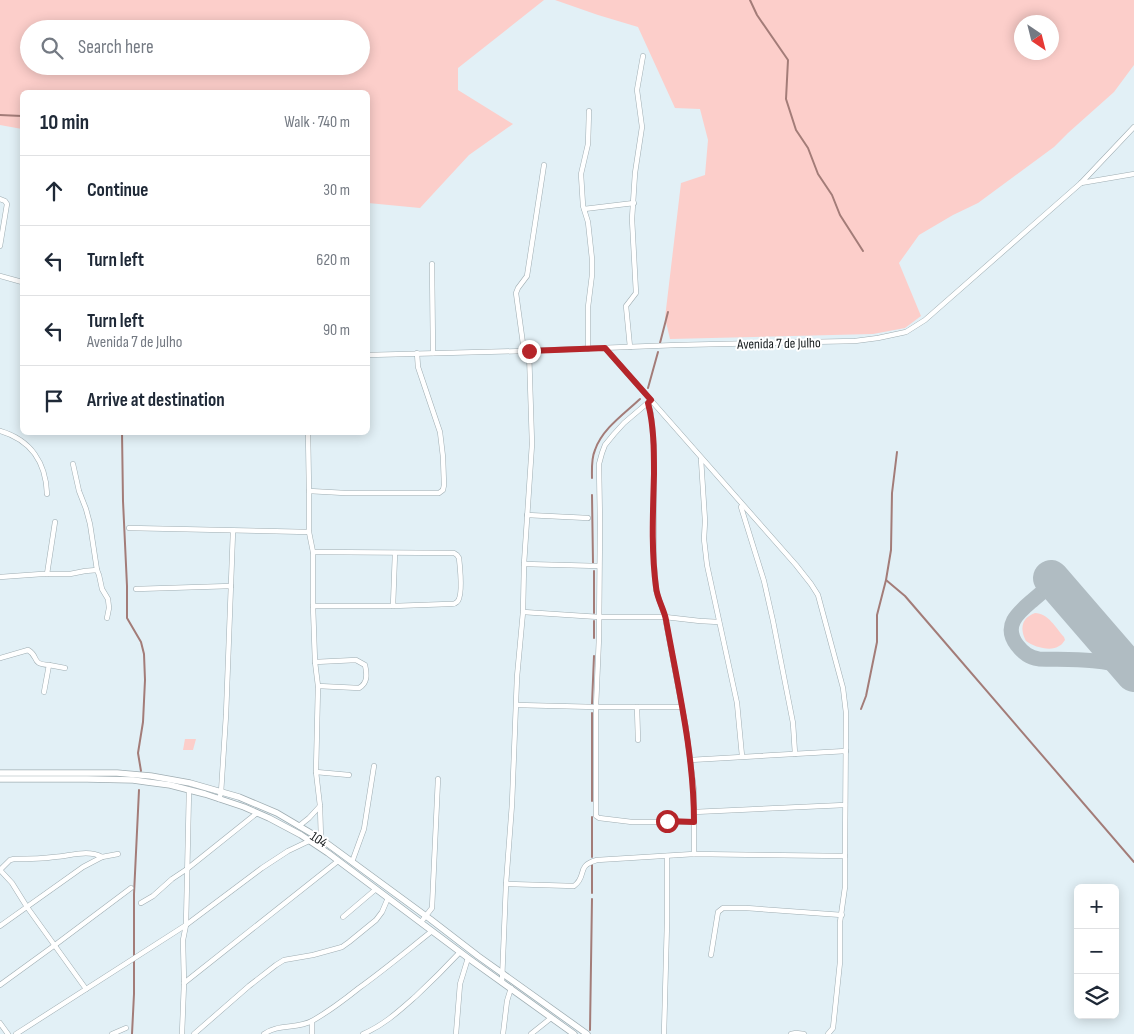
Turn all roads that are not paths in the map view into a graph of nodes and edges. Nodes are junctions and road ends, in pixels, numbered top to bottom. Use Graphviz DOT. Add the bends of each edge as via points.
graph roads {
  1 [pos="643,56"];
  2 [pos="589,111"];
  3 [pos="1134,127"];
  4 [pos="544,166"];
  5 [pos="1134,174"];
  6 [pos="1081,183"];
  7 [pos="0,199"];
  8 [pos="634,203"];
  9 [pos="584,209"];
  10 [pos="0,246"];
  11 [pos="432,264"];
  12 [pos="0,276"];
  13 [pos="20,281"];
  14 [pos="630,347"];
  15 [pos="605,348"];
  16 [pos="588,349"];
  17 [pos="526,351"];
  18 [pos="417,353"];
  19 [pos="433,353"];
  20 [pos="370,354"];
  21 [pos="649,401"];
  22 [pos="0,432"];
  23 [pos="308,435"];
  24 [pos="701,458"];
  25 [pos="73,464"];
  26 [pos="309,491"];
  27 [pos="47,494"];
  28 [pos="740,503"];
  29 [pos="527,515"];
  30 [pos="588,518"];
  31 [pos="55,522"];
  32 [pos="129,528"];
  33 [pos="233,531"];
  34 [pos="309,532"];
  35 [pos="313,552"];
  36 [pos="395,552"];
  37 [pos="524,564"];
  38 [pos="599,566"];
  39 [pos="97,570"];
  40 [pos="46,574"];
  41 [pos="0,577"];
  42 [pos="231,586"];
  43 [pos="136,589"];
  44 [pos="313,606"];
  45 [pos="394,606"];
  46 [pos="523,612"];
  47 [pos="599,617"];
  48 [pos="665,617"];
  49 [pos="107,618"];
  50 [pos="719,622"];
  51 [pos="0,658"];
  52 [pos="315,662"];
  53 [pos="49,665"];
  54 [pos="65,668"];
  55 [pos="318,686"];
  56 [pos="44,692"];
  57 [pos="516,705"];
  58 [pos="596,707"];
  59 [pos="637,707"];
  60 [pos="682,707"];
  61 [pos="638,740"];
  62 [pos="846,751"];
  63 [pos="796,754"];
  64 [pos="742,756"];
  65 [pos="690,760"];
  66 [pos="374,766"];
  67 [pos="316,772"];
  68 [pos="0,773"];
  69 [pos="349,775"];
  70 [pos="97,776"];
  71 [pos="138,778"];
  72 [pos="0,779"];
  73 [pos="438,779"];
  74 [pos="189,790"];
  75 [pos="220,796"];
  76 [pos="845,805"];
  77 [pos="320,806"];
  78 [pos="694,812"];
  79 [pos="257,813"];
  80 [pos="694,822"];
  81 [pos="299,826"];
  82 [pos="321,839"];
  83 [pos="309,841"];
  84 [pos="316,845"];
  85 [pos="118,854"];
  86 [pos="694,854"];
  87 [pos="667,856"];
  88 [pos="844,856"];
  89 [pos="102,857"];
  90 [pos="338,861"];
  91 [pos="352,862"];
  92 [pos="187,869"];
  93 [pos="0,870"];
  94 [pos="506,884"];
  95 [pos="131,888"];
  96 [pos="376,889"];
  97 [pos="388,898"];
  98 [pos="142,903"];
  99 [pos="27,906"];
  100 [pos="842,915"];
  101 [pos="426,916"];
  102 [pos="342,917"];
  103 [pos="421,922"];
  104 [pos="186,925"];
  105 [pos="0,926"];
  106 [pos="432,931"];
  107 [pos="55,945"];
  108 [pos="460,952"];
  109 [pos="711,954"];
  110 [pos="468,958"];
  111 [pos="502,972"];
  112 [pos="502,982"];
  113 [pos="184,983"];
  114 [pos="0,984"];
  115 [pos="510,988"];
  116 [pos="86,990"];
  117 [pos="551,1018"];
  118 [pos="312,1021"];
  119 [pos="0,1023"];
  120 [pos="126,1028"];
  121 [pos="8,1034"];
  122 [pos="16,1034"];
  123 [pos="112,1034"];
  124 [pos="182,1034"];
  125 [pos="194,1034"];
  126 [pos="264,1034"];
  127 [pos="312,1034"];
  128 [pos="363,1034"];
  129 [pos="456,1034"];
  130 [pos="503,1034"];
  131 [pos="531,1034"];
  132 [pos="574,1034"];
  133 [pos="587,1034"];
  134 [pos="664,1034"];
  135 [pos="792,1034"];
  136 [pos="804,1034"];
  137 [pos="828,1034"];
  1 -- 8 [label="street" via="636,90 642,127"];
  2 -- 9 [label="street" via="588,144 582,174"];
  3 -- 6 [label="street, Avenida 7 de Julho"];
  4 -- 17 [label="street" via="527,276 516,293"];
  5 -- 6 [label="street"];
  6 -- 14 [label="street, Avenida 7 de Julho" via="925,320 906,332 855,341"];
  7 -- 10 [label="street" via="7,204"];
  8 -- 9 [label="street"];
  8 -- 14 [label="street" via="636,292 626,304 625,311"];
  9 -- 16 [label="street" via="592,259"];
  11 -- 19 [label="street"];
  12 -- 13 [label="street"];
  14 -- 15 [label="street, Avenida 7 de Julho"];
  15 -- 16 [label="street, Avenida 7 de Julho"];
  15 -- 21 [label="street"];
  16 -- 17 [label="street, Avenida 7 de Julho"];
  17 -- 19 [label="street, Avenida 7 de Julho"];
  17 -- 29 [label="street" via="532,444"];
  18 -- 19 [label="street, Avenida 7 de Julho"];
  18 -- 20 [label="street, Avenida 7 de Julho"];
  18 -- 26 [label="street" via="418,367 442,437 443,490 439,493 346,494"];
  21 -- 24 [label="street"];
  21 -- 38 [label="street" via="614,434 602,453 599,464"];
  21 -- 48 [label="street" via="654,448 655,578"];
  22 -- 27 [label="street" via="14,436 32,450 42,469"];
  23 -- 26 [label="street"];
  24 -- 28 [label="street"];
  24 -- 50 [label="street" via="704,539"];
  25 -- 39 [label="street" via="78,491 90,524"];
  26 -- 34 [label="street"];
  28 -- 62 [label="street" via="796,565 818,595 843,688"];
  28 -- 63 [label="street" via="764,581 793,723"];
  29 -- 30 [label="street"];
  29 -- 37 [label="street"];
  31 -- 40 [label="street"];
  32 -- 33 [label="street"];
  33 -- 34 [label="street"];
  33 -- 42 [label="street"];
  34 -- 35 [label="street"];
  35 -- 36 [label="street"];
  35 -- 44 [label="street"];
  36 -- 45 [label="street"];
  36 -- 45 [label="street" via="454,553 460,563 460,595 454,604"];
  37 -- 38 [label="street"];
  37 -- 46 [label="street"];
  38 -- 47 [label="street"];
  39 -- 40 [label="street"];
  39 -- 49 [label="street" via="108,599"];
  40 -- 41 [label="street"];
  42 -- 43 [label="street"];
  42 -- 75 [label="street"];
  44 -- 45 [label="street"];
  44 -- 52 [label="street"];
  46 -- 47 [label="street"];
  46 -- 57 [label="street"];
  47 -- 48 [label="street"];
  47 -- 58 [label="street"];
  48 -- 50 [label="street"];
  48 -- 60 [label="street"];
  50 -- 64 [label="street" via="736,703"];
  51 -- 53 [label="street" via="28,650 38,663"];
  52 -- 55 [label="street"];
  52 -- 55 [label="street" via="356,660 365,665 366,671 365,682 359,688"];
  53 -- 54 [label="street"];
  53 -- 56 [label="street"];
  55 -- 67 [label="street"];
  57 -- 58 [label="street"];
  57 -- 94 [label="street"];
  58 -- 59 [label="street"];
  58 -- 80 [label="street" via="596,816 632,822"];
  59 -- 60 [label="street"];
  59 -- 61 [label="street"];
  60 -- 65 [label="street"];
  62 -- 63 [label="street"];
  62 -- 76 [label="street"];
  63 -- 64 [label="street"];
  64 -- 65 [label="street"];
  65 -- 78 [label="street"];
  66 -- 91 [label="street" via="364,829"];
  67 -- 69 [label="street"];
  67 -- 77 [label="street"];
  68 -- 70 [label="street, 104"];
  70 -- 71 [label="street, 104"];
  70 -- 72 [label="street"];
  71 -- 74 [label="street"];
  71 -- 75 [label="street, 104" via="150,776 190,783"];
  73 -- 101 [label="street" via="432,908"];
  74 -- 75 [label="street"];
  74 -- 92 [label="street"];
  75 -- 79 [label="street"];
  75 -- 81 [label="street, 104" via="258,805"];
  76 -- 78 [label="street"];
  76 -- 88 [label="street"];
  77 -- 81 [label="street"];
  77 -- 82 [label="street"];
  78 -- 80 [label="street"];
  79 -- 83 [label="street"];
  79 -- 92 [label="street"];
  80 -- 86 [label="street"];
  81 -- 82 [label="street, 104"];
  82 -- 84 [label="street"];
  82 -- 91 [label="street, 104"];
  83 -- 84 [label="street"];
  83 -- 104 [label="street" via="262,868"];
  84 -- 90 [label="street"];
  85 -- 89 [label="street"];
  86 -- 87 [label="street"];
  86 -- 88 [label="street"];
  87 -- 94 [label="street" via="589,862 574,886"];
  87 -- 134 [label="street"];
  88 -- 100 [label="street"];
  89 -- 93 [label="street" via="93,854 14,859"];
  89 -- 99 [label="street"];
  90 -- 96 [label="street"];
  90 -- 113 [label="street"];
  91 -- 101 [label="street, 104"];
  92 -- 98 [label="street"];
  92 -- 104 [label="street"];
  93 -- 99 [label="street"];
  94 -- 111 [label="street"];
  95 -- 107 [label="street"];
  96 -- 97 [label="street"];
  96 -- 102 [label="street"];
  97 -- 103 [label="street"];
  97 -- 125 [label="street" via="376,920 342,947 284,960"];
  99 -- 105 [label="street"];
  99 -- 107 [label="street"];
  100 -- 109 [label="street" via="723,908 718,912"];
  100 -- 137 [label="street" via="836,1006 833,1028"];
  101 -- 103 [label="street"];
  101 -- 111 [label="street, 104"];
  103 -- 106 [label="street"];
  104 -- 113 [label="street"];
  104 -- 116 [label="street"];
  106 -- 108 [label="street"];
  106 -- 118 [label="street"];
  107 -- 114 [label="street"];
  107 -- 116 [label="street"];
  108 -- 110 [label="street"];
  108 -- 128 [label="street" via="396,1014"];
  110 -- 112 [label="street"];
  110 -- 129 [label="street" via="460,984"];
  111 -- 112 [label="street"];
  111 -- 133 [label="street, 104"];
  112 -- 115 [label="street"];
  113 -- 124 [label="street"];
  115 -- 117 [label="street"];
  115 -- 130 [label="street"];
  116 -- 122 [label="street"];
  117 -- 131 [label="street"];
  117 -- 132 [label="street"];
  118 -- 126 [label="street"];
  118 -- 127 [label="street"];
  119 -- 121 [label="street"];
  120 -- 123 [label="street"];
  135 -- 136 [label="street"];
}
